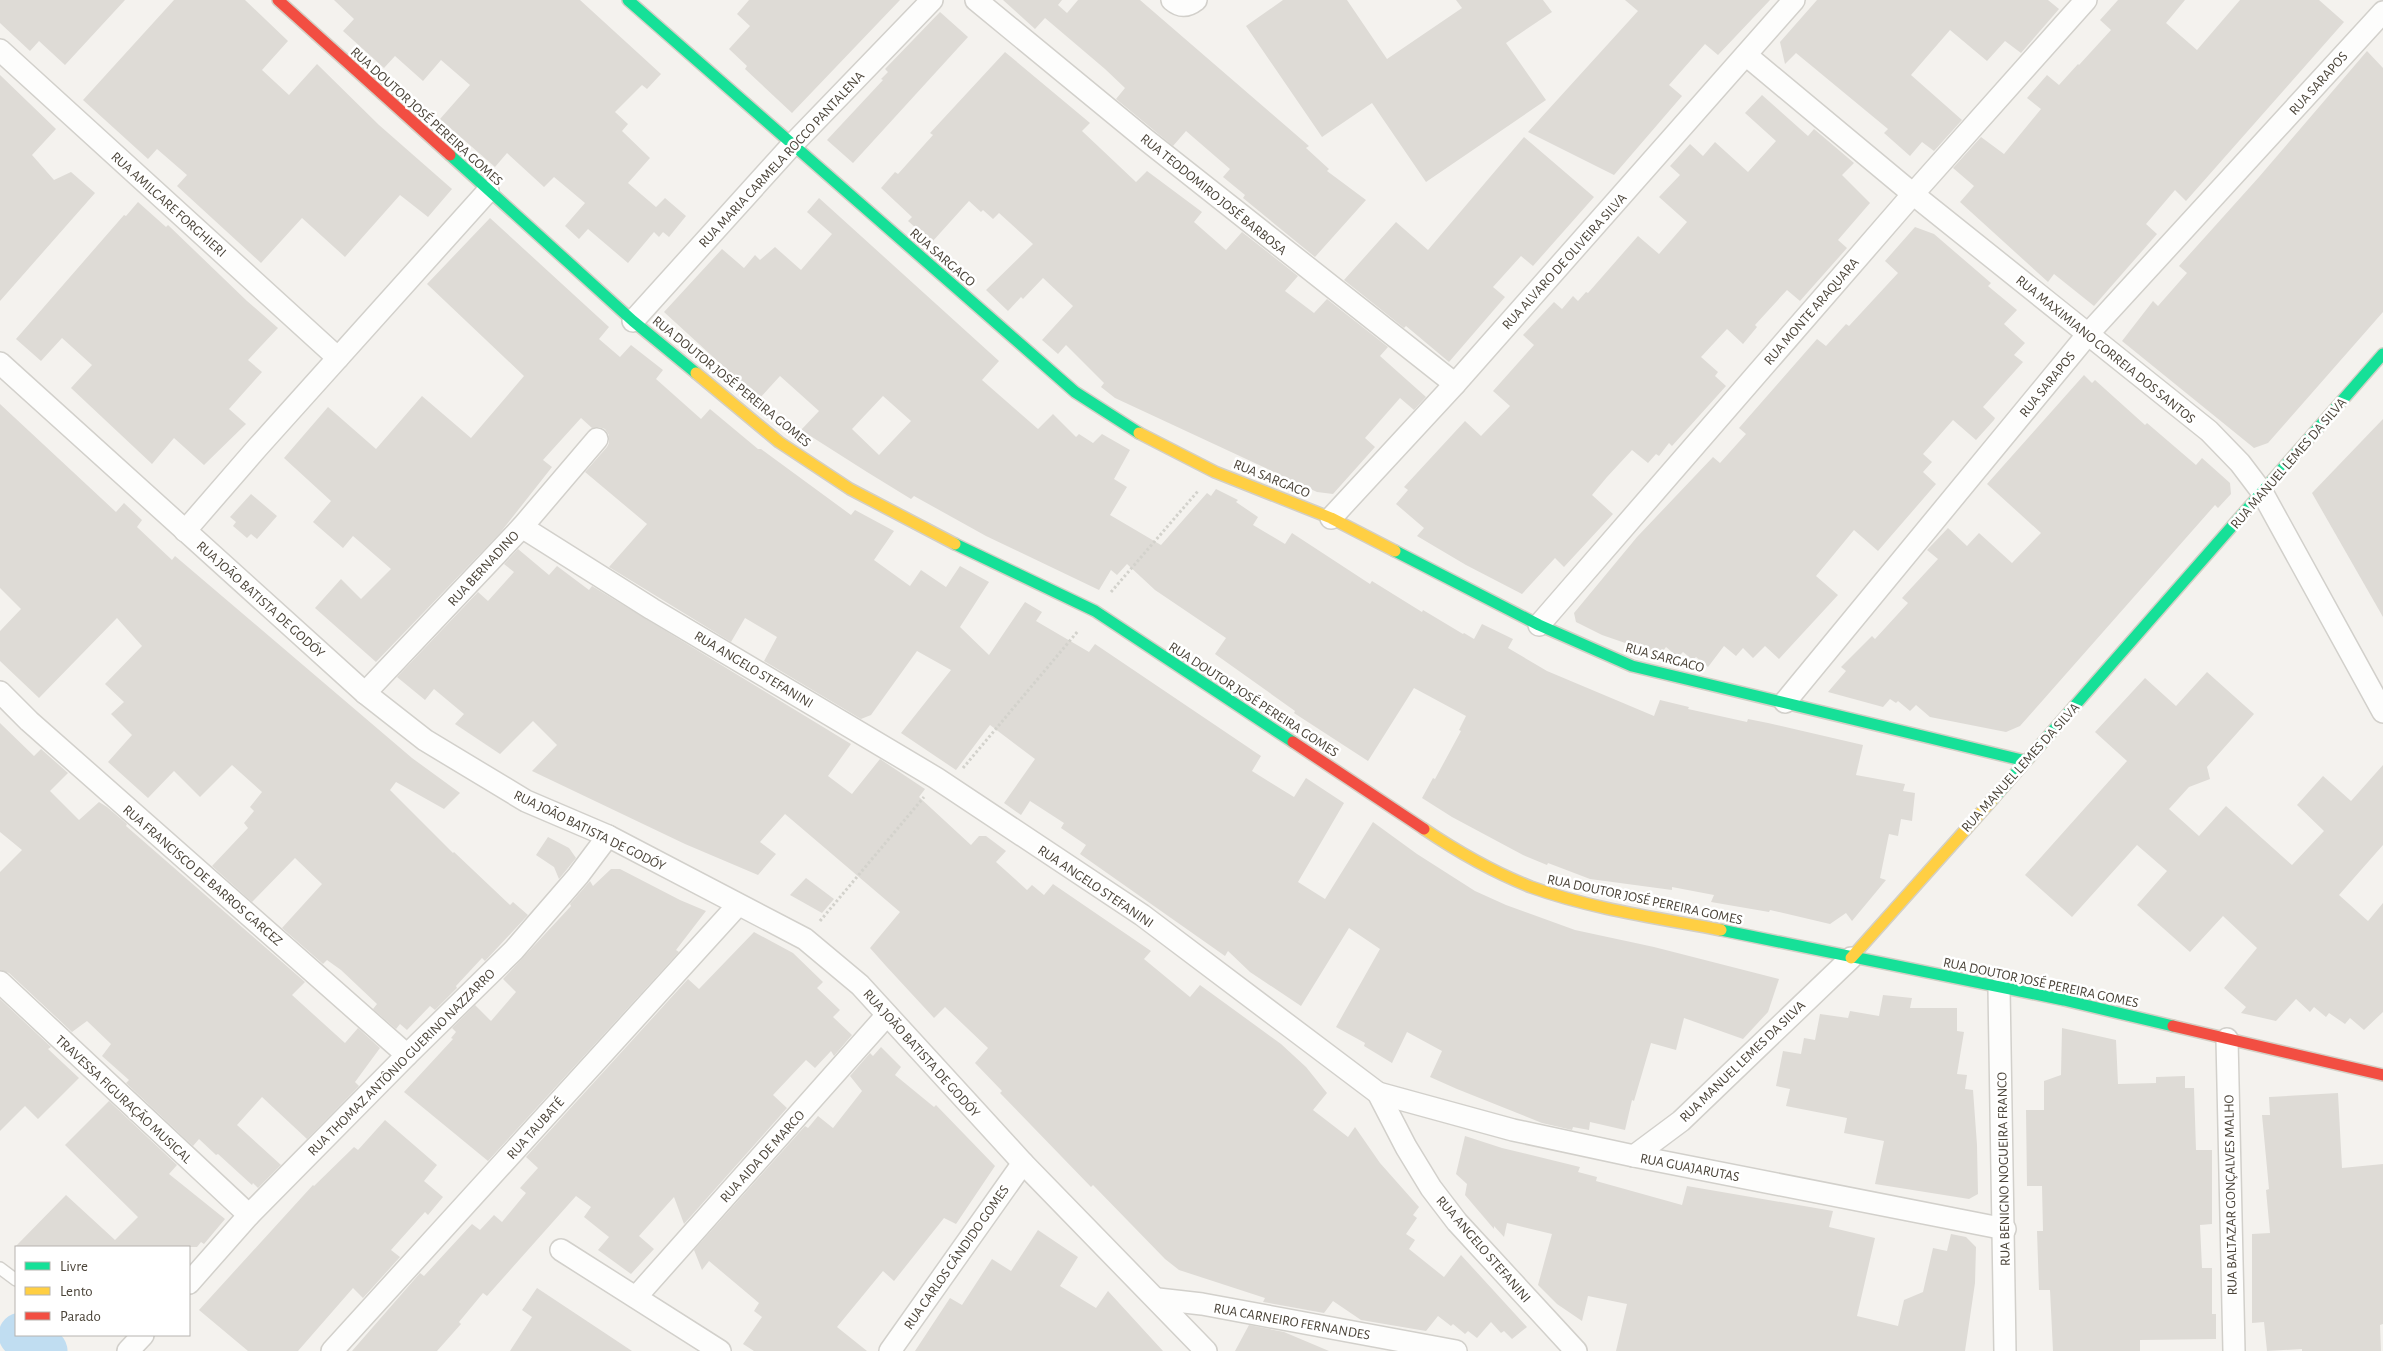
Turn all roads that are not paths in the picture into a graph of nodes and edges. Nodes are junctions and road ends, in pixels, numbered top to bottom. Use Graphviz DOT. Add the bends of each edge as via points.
graph roads {
  1 [pos="278,0"];
  2 [pos="628,0"];
  3 [pos="932,0"];
  4 [pos="976,0"];
  5 [pos="1794,0"];
  6 [pos="2086,0"];
  7 [pos="2383,12"];
  8 [pos="0,50"];
  9 [pos="1746,55"];
  10 [pos="792,145"];
  11 [pos="488,191"];
  12 [pos="1912,194"];
  13 [pos="633,321"];
  14 [pos="2088,334"];
  15 [pos="2383,354"];
  16 [pos="338,358"];
  17 [pos="0,363"];
  18 [pos="1455,384"];
  19 [pos="597,439"];
  20 [pos="2262,492"];
  21 [pos="1332,518"];
  22 [pos="522,527"];
  23 [pos="185,531"];
  24 [pos="1538,624"];
  25 [pos="0,692"];
  26 [pos="365,693"];
  27 [pos="1785,702"];
  28 [pos="2383,712"];
  29 [pos="2026,761"];
  30 [pos="608,836"];
  31 [pos="738,905"];
  32 [pos="1851,958"];
  33 [pos="0,982"];
  34 [pos="1999,988"];
  35 [pos="887,1015"];
  36 [pos="2227,1039"];
  37 [pos="407,1055"];
  38 [pos="2383,1075"];
  39 [pos="1378,1093"];
  40 [pos="1634,1156"];
  41 [pos="1022,1163"];
  42 [pos="249,1215"];
  43 [pos="2004,1229"];
  44 [pos="561,1250"];
  45 [pos="0,1268"];
  46 [pos="15,1279"];
  47 [pos="190,1282"];
  48 [pos="636,1297"];
  49 [pos="1158,1299"];
  50 [pos="142,1336"];
  51 [pos="128,1351"];
  52 [pos="332,1351"];
  53 [pos="720,1351"];
  54 [pos="890,1351"];
  55 [pos="1206,1351"];
  56 [pos="1456,1351"];
  57 [pos="1576,1351"];
  58 [pos="2005,1351"];
  59 [pos="2234,1351"];
  1 -- 11 [label="street, RUA DOUTOR JOSÉ PEREIRA GOMES"];
  2 -- 10 [label="street, RUA SARGACO"];
  3 -- 10 [label="street, RUA MARIA CARMELA ROCCO PANTALENA"];
  4 -- 18 [label="street, RUA TEODOMIRO JOSÉ BARBOSA" via="1145,139"];
  5 -- 9 [label="street, RUA ALVARO DE OLIVEIRA SILVA"];
  6 -- 12 [label="street, RUA MONTE ARAQUARA"];
  7 -- 14 [label="street, RUA SARAPOS"];
  8 -- 16 [label="street, RUA AMILCARE FORGHIERI"];
  9 -- 12 [label="street, RUA MAXIMIANO CORREIA DOS SANTOS"];
  9 -- 18 [label="street, RUA ALVARO DE OLIVEIRA SILVA"];
  10 -- 13 [label="street, RUA MARIA CARMELA ROCCO PANTALENA"];
  10 -- 21 [label="street, RUA SARGACO" via="1075,392 1131,429 1215,472"];
  11 -- 13 [label="street, RUA DOUTOR JOSÉ PEREIRA GOMES"];
  11 -- 16 [label="street"];
  12 -- 14 [label="street, RUA MAXIMIANO CORREIA DOS SANTOS"];
  12 -- 24 [label="street, RUA MONTE ARAQUARA"];
  13 -- 32 [label="street, RUA DOUTOR JOSÉ PEREIRA GOMES" via="779,442 850,489 914,524 1095,611 1454,849 1494,872 1537,890 1581,902"];
  14 -- 20 [label="street, RUA MAXIMIANO CORREIA DOS SANTOS" via="2209,431"];
  14 -- 27 [label="street, RUA SARAPOS"];
  15 -- 20 [label="street, RUA MANUEL LEMES DA SILVA"];
  16 -- 23 [label="street"];
  17 -- 23 [label="street, RUA JOÃO BATISTA DE GODÓY"];
  18 -- 21 [label="street, RUA ALVARO DE OLIVEIRA SILVA"];
  19 -- 22 [label="street, RUA BERNADINO"];
  20 -- 28 [label="street, RUA MAXIMIANO CORREIA DOS SANTOS"];
  20 -- 29 [label="street, RUA MANUEL LEMES DA SILVA"];
  21 -- 24 [label="street, RUA SARGACO"];
  22 -- 26 [label="street, RUA BERNADINO"];
  22 -- 39 [label="street, RUA ANGELO STEFANINI" via="644,604 942,782 1142,915"];
  23 -- 26 [label="street, RUA JOÃO BATISTA DE GODÓY"];
  24 -- 27 [label="street, RUA SARGACO" via="1632,666"];
  25 -- 37 [label="street, RUA FRANCISCO DE BARROS GARCEZ"];
  26 -- 30 [label="street, RUA JOÃO BATISTA DE GODÓY" via="425,740 476,773 526,801"];
  27 -- 29 [label="street, RUA SARGACO"];
  29 -- 32 [label="street, RUA MANUEL LEMES DA SILVA"];
  30 -- 31 [label="street, RUA JOÃO BATISTA DE GODÓY"];
  30 -- 37 [label="street, RUA THOMAZ ANTÔNIO GUERINO NAZZARRO" via="514,950"];
  31 -- 35 [label="street, RUA JOÃO BATISTA DE GODÓY" via="805,939 860,985"];
  31 -- 52 [label="street, RUA TAUBATÉ"];
  32 -- 34 [label="street, RUA DOUTOR JOSÉ PEREIRA GOMES"];
  32 -- 40 [label="street, RUA MANUEL LEMES DA SILVA" via="1680,1121"];
  33 -- 42 [label="street, TRAVESSA FIGURAÇÃO MUSICAL"];
  34 -- 36 [label="street, RUA DOUTOR JOSÉ PEREIRA GOMES"];
  34 -- 43 [label="street, RUA BENIGNO NOGUEIRA FRANCO"];
  35 -- 41 [label="street, RUA JOÃO BATISTA DE GODÓY"];
  35 -- 48 [label="street, RUA AIDA DE MARCO"];
  36 -- 38 [label="street, RUA DOUTOR JOSÉ PEREIRA GOMES"];
  36 -- 59 [label="street, RUA BALTAZAR GONÇALVES MALHO"];
  37 -- 42 [label="street, RUA THOMAZ ANTÔNIO GUERINO NAZZARRO"];
  39 -- 40 [label="street, RUA GUAJARUTAS" via="1513,1130"];
  39 -- 57 [label="street, RUA ANGELO STEFANINI" via="1426,1180 1457,1222"];
  40 -- 43 [label="street, RUA GUAJARUTAS"];
  41 -- 49 [label="street, RUA JOÃO BATISTA DE GODÓY"];
  41 -- 54 [label="street, RUA CARLOS CÂNDIDO GOMES"];
  42 -- 47 [label="street, RUA THOMAZ ANTÔNIO GUERINO NAZZARRO"];
  43 -- 58 [label="street, RUA BENIGNO NOGUEIRA FRANCO"];
  44 -- 48 [label="street"];
  45 -- 46 [label="lane"];
  48 -- 53 [label="street"];
  49 -- 55 [label="street, RUA JOÃO BATISTA DE GODÓY"];
  49 -- 56 [label="street, RUA CARNEIRO FERNANDES" via="1202,1304"];
  50 -- 51 [label="street"];
}
